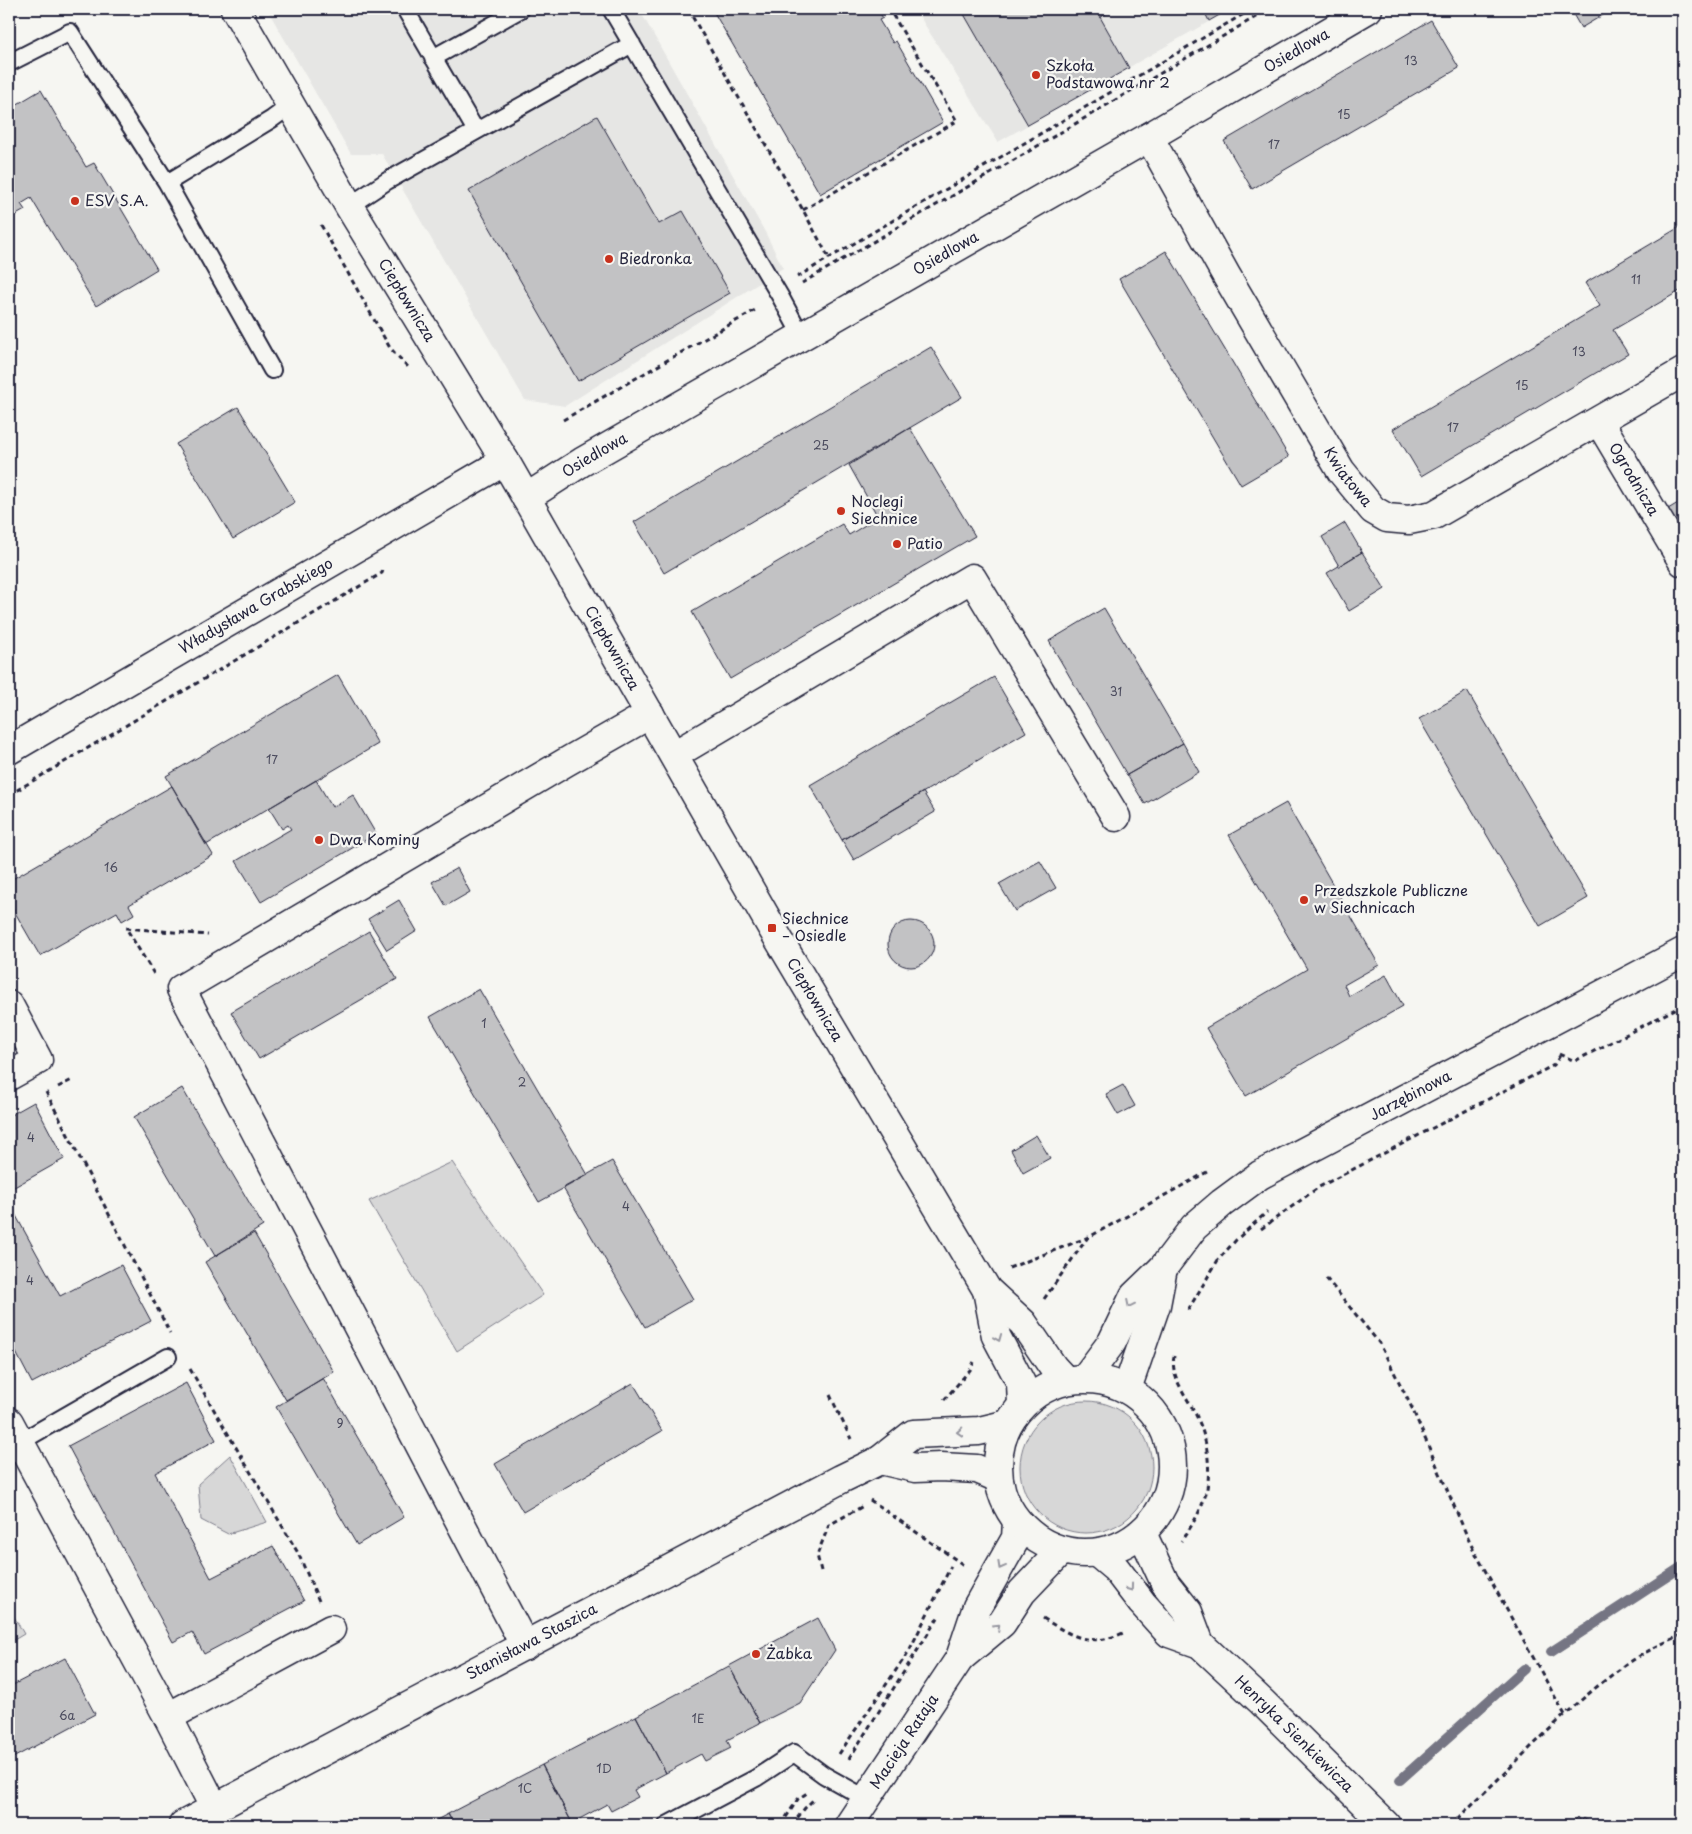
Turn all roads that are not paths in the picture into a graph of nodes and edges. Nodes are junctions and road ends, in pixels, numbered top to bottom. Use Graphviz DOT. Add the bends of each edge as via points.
graph roads {
  1 [pos="235,9"];
  2 [pos="406,9"];
  3 [pos="521,9"];
  4 [pos="611,9"];
  5 [pos="1368,9"];
  6 [pos="632,44"];
  7 [pos="433,58"];
  8 [pos="9,63"];
  9 [pos="291,105"];
  10 [pos="476,131"];
  11 [pos="1149,137"];
  12 [pos="167,183"];
  13 [pos="349,206"];
  14 [pos="801,335"];
  15 [pos="272,370"];
  16 [pos="1683,372"];
  17 [pos="1599,422"];
  18 [pos="505,461"];
  19 [pos="526,498"];
  20 [pos="1683,562"];
  21 [pos="650,714"];
  22 [pos="9,750"];
  23 [pos="674,755"];
  24 [pos="1116,817"];
  25 [pos="1683,952"];
  26 [pos="9,1005"];
  27 [pos="9,1076"];
  28 [pos="1163,1268"];
  29 [pos="987,1290"];
  30 [pos="168,1357"];
  31 [pos="1075,1379"];
  32 [pos="1126,1389"];
  33 [pos="1015,1414"];
  34 [pos="14,1432"];
  35 [pos="880,1460"];
  36 [pos="998,1478"];
  37 [pos="1017,1521"];
  38 [pos="1142,1533"];
  39 [pos="1061,1551"];
  40 [pos="1097,1553"];
  41 [pos="331,1630"];
  42 [pos="1200,1644"];
  43 [pos="525,1646"];
  44 [pos="960,1658"];
  45 [pos="168,1717"];
  46 [pos="867,1799"];
  47 [pos="214,1809"];
  48 [pos="1380,1823"];
  49 [pos="183,1825"];
  50 [pos="667,1825"];
  51 [pos="849,1825"];
  1 -- 9 [label="street, Ciepłownicza"];
  2 -- 7 [label="lane"];
  3 -- 7 [label="lane"];
  4 -- 6 [label="lane"];
  5 -- 11 [label="street, Osiedlowa"];
  6 -- 10 [label="lane"];
  6 -- 14 [label="lane"];
  7 -- 10 [label="lane"];
  8 -- 12 [label="lane" via="70,32"];
  9 -- 12 [label="lane"];
  9 -- 13 [label="street, Ciepłownicza"];
  10 -- 13 [label="lane"];
  11 -- 14 [label="street, Osiedlowa"];
  11 -- 17 [label="street, Kwiatowa" via="1341,471 1373,510 1387,518 1409,520 1434,515"];
  12 -- 15 [label="lane"];
  13 -- 18 [label="street, Ciepłownicza"];
  14 -- 19 [label="street, Osiedlowa"];
  16 -- 17 [label="street, Kwiatowa"];
  17 -- 20 [label="street, Ogrodnicza"];
  18 -- 19 [label="street, Ciepłownicza"];
  18 -- 22 [label="street, Władysława Grabskiego"];
  19 -- 21 [label="street, Ciepłownicza"];
  21 -- 23 [label="street, Ciepłownicza"];
  21 -- 43 [label="street" via="181,989"];
  23 -- 24 [label="street" via="972,578"];
  23 -- 29 [label="street, Ciepłownicza" via="834,1034"];
  25 -- 28 [label="street, Jarzębinowa" via="1260,1175 1194,1227"];
  26 -- 27 [label="street" via="38,1060"];
  28 -- 31 [label="street, Jarzębinowa, one-way" via="1134,1296 1112,1342"];
  28 -- 32 [label="street, Jarzębinowa" via="1156,1305"];
  29 -- 31 [label="street, Ciepłownicza" via="1023,1323 1053,1367"];
  29 -- 33 [label="street, Ciepłownicza, one-way" via="996,1336 1021,1383"];
  30 -- 34 [label="lane"];
  31 -- 32 [label="street" via="1107,1381"];
  31 -- 33 [label="street" via="1035,1394"];
  32 -- 38 [label="street" via="1149,1406 1164,1429 1172,1457 1170,1485 1160,1511"];
  33 -- 35 [label="street, Stanisława Staszica, one-way" via="979,1431 913,1434"];
  33 -- 36 [label="street" via="999,1451"];
  34 -- 45 [label="street"];
  35 -- 36 [label="street" via="915,1468 977,1469"];
  35 -- 43 [label="street, Stanisława Staszica"];
  36 -- 37 [label="street" via="1005,1501"];
  37 -- 39 [label="street" via="1037,1540"];
  37 -- 44 [label="street, Macieja Rataja, one-way" via="1016,1538 977,1607"];
  38 -- 40 [label="street" via="1121,1546"];
  38 -- 42 [label="street, Henryka Sienkiewicza" via="1165,1583 1188,1612"];
  39 -- 40 [label="street"];
  44 -- 39 [label="street, Macieja Rataja, one-way" via="1002,1623 1022,1592"];
  40 -- 42 [label="street, Henryka Sienkiewicza, one-way" via="1116,1569 1142,1604 1169,1632"];
  41 -- 45 [label="street"];
  42 -- 48 [label="street, Henryka Sienkiewicza" via="1262,1702"];
  43 -- 47 [label="street, Stanisława Staszica"];
  44 -- 46 [label="street, Macieja Rataja"];
  45 -- 47 [label="street"];
  46 -- 50 [label="lane" via="794,1753 756,1778"];
  46 -- 51 [label="street, Macieja Rataja"];
  47 -- 49 [label="street, Stanisława Staszica"];
}
